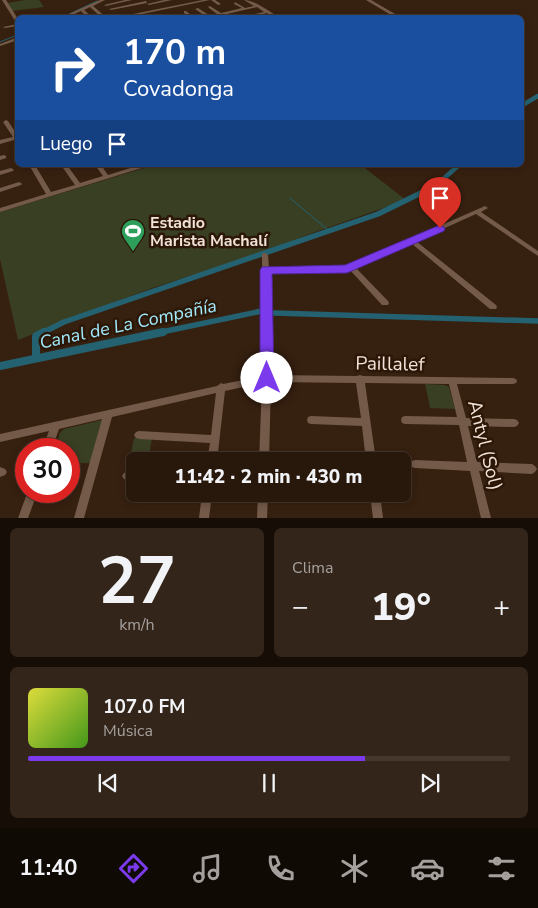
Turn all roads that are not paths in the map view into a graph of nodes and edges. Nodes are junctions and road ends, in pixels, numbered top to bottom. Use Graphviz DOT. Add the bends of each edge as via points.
graph roads {
  1 [pos="101,0"];
  2 [pos="130,0"];
  3 [pos="170,0"];
  4 [pos="208,0"];
  5 [pos="213,0"];
  6 [pos="246,0"];
  7 [pos="368,0"];
  8 [pos="5,1"];
  9 [pos="161,1"];
  10 [pos="197,1"];
  11 [pos="232,1"];
  12 [pos="147,3"];
  13 [pos="0,4"];
  14 [pos="187,4"];
  15 [pos="219,4"];
  16 [pos="253,4"];
  17 [pos="90,5"];
  18 [pos="106,5"];
  19 [pos="176,6"];
  20 [pos="258,6"];
  21 [pos="75,8"];
  22 [pos="227,8"];
  23 [pos="243,8"];
  24 [pos="81,9"];
  25 [pos="111,9"];
  26 [pos="163,9"];
  27 [pos="156,10"];
  28 [pos="150,11"];
  29 [pos="232,11"];
  30 [pos="136,12"];
  31 [pos="267,12"];
  32 [pos="72,13"];
  33 [pos="220,14"];
  34 [pos="256,14"];
  35 [pos="60,15"];
  36 [pos="68,15"];
  37 [pos="88,15"];
  38 [pos="102,15"];
  39 [pos="118,15"];
  40 [pos="127,15"];
  41 [pos="139,15"];
  42 [pos="156,15"];
  43 [pos="172,15"];
  44 [pos="188,15"];
  45 [pos="203,15"];
  46 [pos="215,15"];
  47 [pos="251,15"];
  48 [pos="272,15"];
  49 [pos="395,15"];
  50 [pos="15,19"];
  51 [pos="15,24"];
  52 [pos="5,26"];
  53 [pos="15,34"];
  54 [pos="15,39"];
  55 [pos="0,41"];
  56 [pos="0,45"];
  57 [pos="6,122"];
  58 [pos="15,136"];
  59 [pos="15,139"];
  60 [pos="0,142"];
  61 [pos="33,167"];
  62 [pos="65,167"];
  63 [pos="100,167"];
  64 [pos="140,167"];
  65 [pos="11,170"];
  66 [pos="0,173"];
  67 [pos="107,177"];
  68 [pos="19,184"];
  69 [pos="78,186"];
  70 [pos="0,190"];
  71 [pos="49,194"];
  72 [pos="485,208"];
  73 [pos="0,210"];
  74 [pos="478,212"];
  75 [pos="412,240"];
  76 [pos="538,254"];
  77 [pos="265,255"];
  78 [pos="350,267"];
  79 [pos="266,270"];
  80 [pos="385,303"];
  81 [pos="493,307"];
  82 [pos="267,378"];
  83 [pos="360,378"];
  84 [pos="452,380"];
  85 [pos="513,381"];
  86 [pos="221,387"];
  87 [pos="108,414"];
  88 [pos="311,420"];
  89 [pos="405,420"];
  90 [pos="366,422"];
  91 [pos="462,422"];
  92 [pos="514,423"];
  93 [pos="56,425"];
  94 [pos="139,435"];
  95 [pos="0,438"];
  96 [pos="51,438"];
  97 [pos="215,439"];
  98 [pos="213,452"];
  99 [pos="264,452"];
  100 [pos="370,452"];
  101 [pos="415,464"];
  102 [pos="474,467"];
  103 [pos="532,469"];
  104 [pos="206,502"];
  105 [pos="263,502"];
  106 [pos="376,502"];
  107 [pos="29,503"];
  108 [pos="23,518"];
  109 [pos="79,518"];
  110 [pos="204,518"];
  111 [pos="262,518"];
  112 [pos="378,518"];
  113 [pos="486,518"];
  1 -- 17 [label="street"];
  1 -- 18 [label="street"];
  2 -- 18 [label="street"];
  3 -- 9 [label="street"];
  4 -- 10 [label="street"];
  5 -- 15 [label="street"];
  6 -- 16 [label="street"];
  7 -- 49 [label="street"];
  8 -- 13 [label="street"];
  8 -- 50 [label="street"];
  9 -- 12 [label="street"];
  10 -- 14 [label="street"];
  10 -- 33 [label="street"];
  11 -- 23 [label="street"];
  12 -- 25 [label="street"];
  12 -- 27 [label="street"];
  12 -- 30 [label="street"];
  14 -- 19 [label="street"];
  14 -- 45 [label="street"];
  16 -- 20 [label="street"];
  16 -- 23 [label="street"];
  17 -- 24 [label="street"];
  17 -- 38 [label="street"];
  18 -- 25 [label="street"];
  19 -- 26 [label="street"];
  19 -- 44 [label="street"];
  20 -- 23 [label="street"];
  20 -- 31 [label="street"];
  21 -- 35 [label="street"];
  22 -- 29 [label="street"];
  23 -- 29 [label="street"];
  24 -- 32 [label="street"];
  24 -- 37 [label="street"];
  25 -- 39 [label="street"];
  26 -- 27 [label="street"];
  26 -- 43 [label="street"];
  27 -- 28 [label="street"];
  28 -- 30 [label="street"];
  28 -- 42 [label="street"];
  29 -- 33 [label="street"];
  30 -- 40 [label="street"];
  30 -- 41 [label="street"];
  31 -- 34 [label="street"];
  31 -- 48 [label="street"];
  32 -- 36 [label="street"];
  33 -- 46 [label="street"];
  34 -- 47 [label="street"];
  51 -- 52 [label="street"];
  53 -- 55 [label="street"];
  54 -- 56 [label="street"];
  57 -- 58 [label="street"];
  59 -- 60 [label="street"];
  61 -- 71 [label="street"];
  62 -- 69 [label="street"];
  63 -- 67 [label="street"];
  64 -- 67 [label="street"];
  65 -- 66 [label="street"];
  67 -- 69 [label="street"];
  68 -- 70 [label="street"];
  69 -- 71 [label="street"];
  71 -- 73 [label="street"];
  72 -- 74 [label="street"];
  74 -- 75 [label="street"];
  74 -- 76 [label="street"];
  75 -- 78 [label="street"];
  75 -- 81 [label="street"];
  77 -- 79 [label="street"];
  78 -- 79 [label="street" via="342,270"];
  78 -- 80 [label="street"];
  79 -- 82 [label="street"];
  82 -- 83 [label="street, Paillalef"];
  82 -- 86 [label="street, Paillalef"];
  82 -- 99 [label="street"];
  83 -- 84 [label="street, Paillalef"];
  83 -- 90 [label="street"];
  84 -- 85 [label="street, Paillalef"];
  84 -- 91 [label="street, Antyl (Sol)"];
  86 -- 87 [label="street, Paillalef"];
  86 -- 97 [label="street"];
  87 -- 93 [label="street, Paillalef"];
  87 -- 109 [label="street"];
  88 -- 90 [label="street"];
  89 -- 91 [label="street"];
  90 -- 100 [label="street"];
  91 -- 92 [label="street"];
  91 -- 102 [label="street, Antyl (Sol)"];
  93 -- 95 [label="street, Paillalef"];
  93 -- 96 [label="street"];
  94 -- 97 [label="street"];
  97 -- 98 [label="street"];
  101 -- 102 [label="street"];
  102 -- 103 [label="street"];
  102 -- 113 [label="street, Antyl (Sol)"];
  104 -- 110 [label="street"];
  105 -- 111 [label="street"];
  106 -- 112 [label="street"];
  107 -- 108 [label="street"];
}
